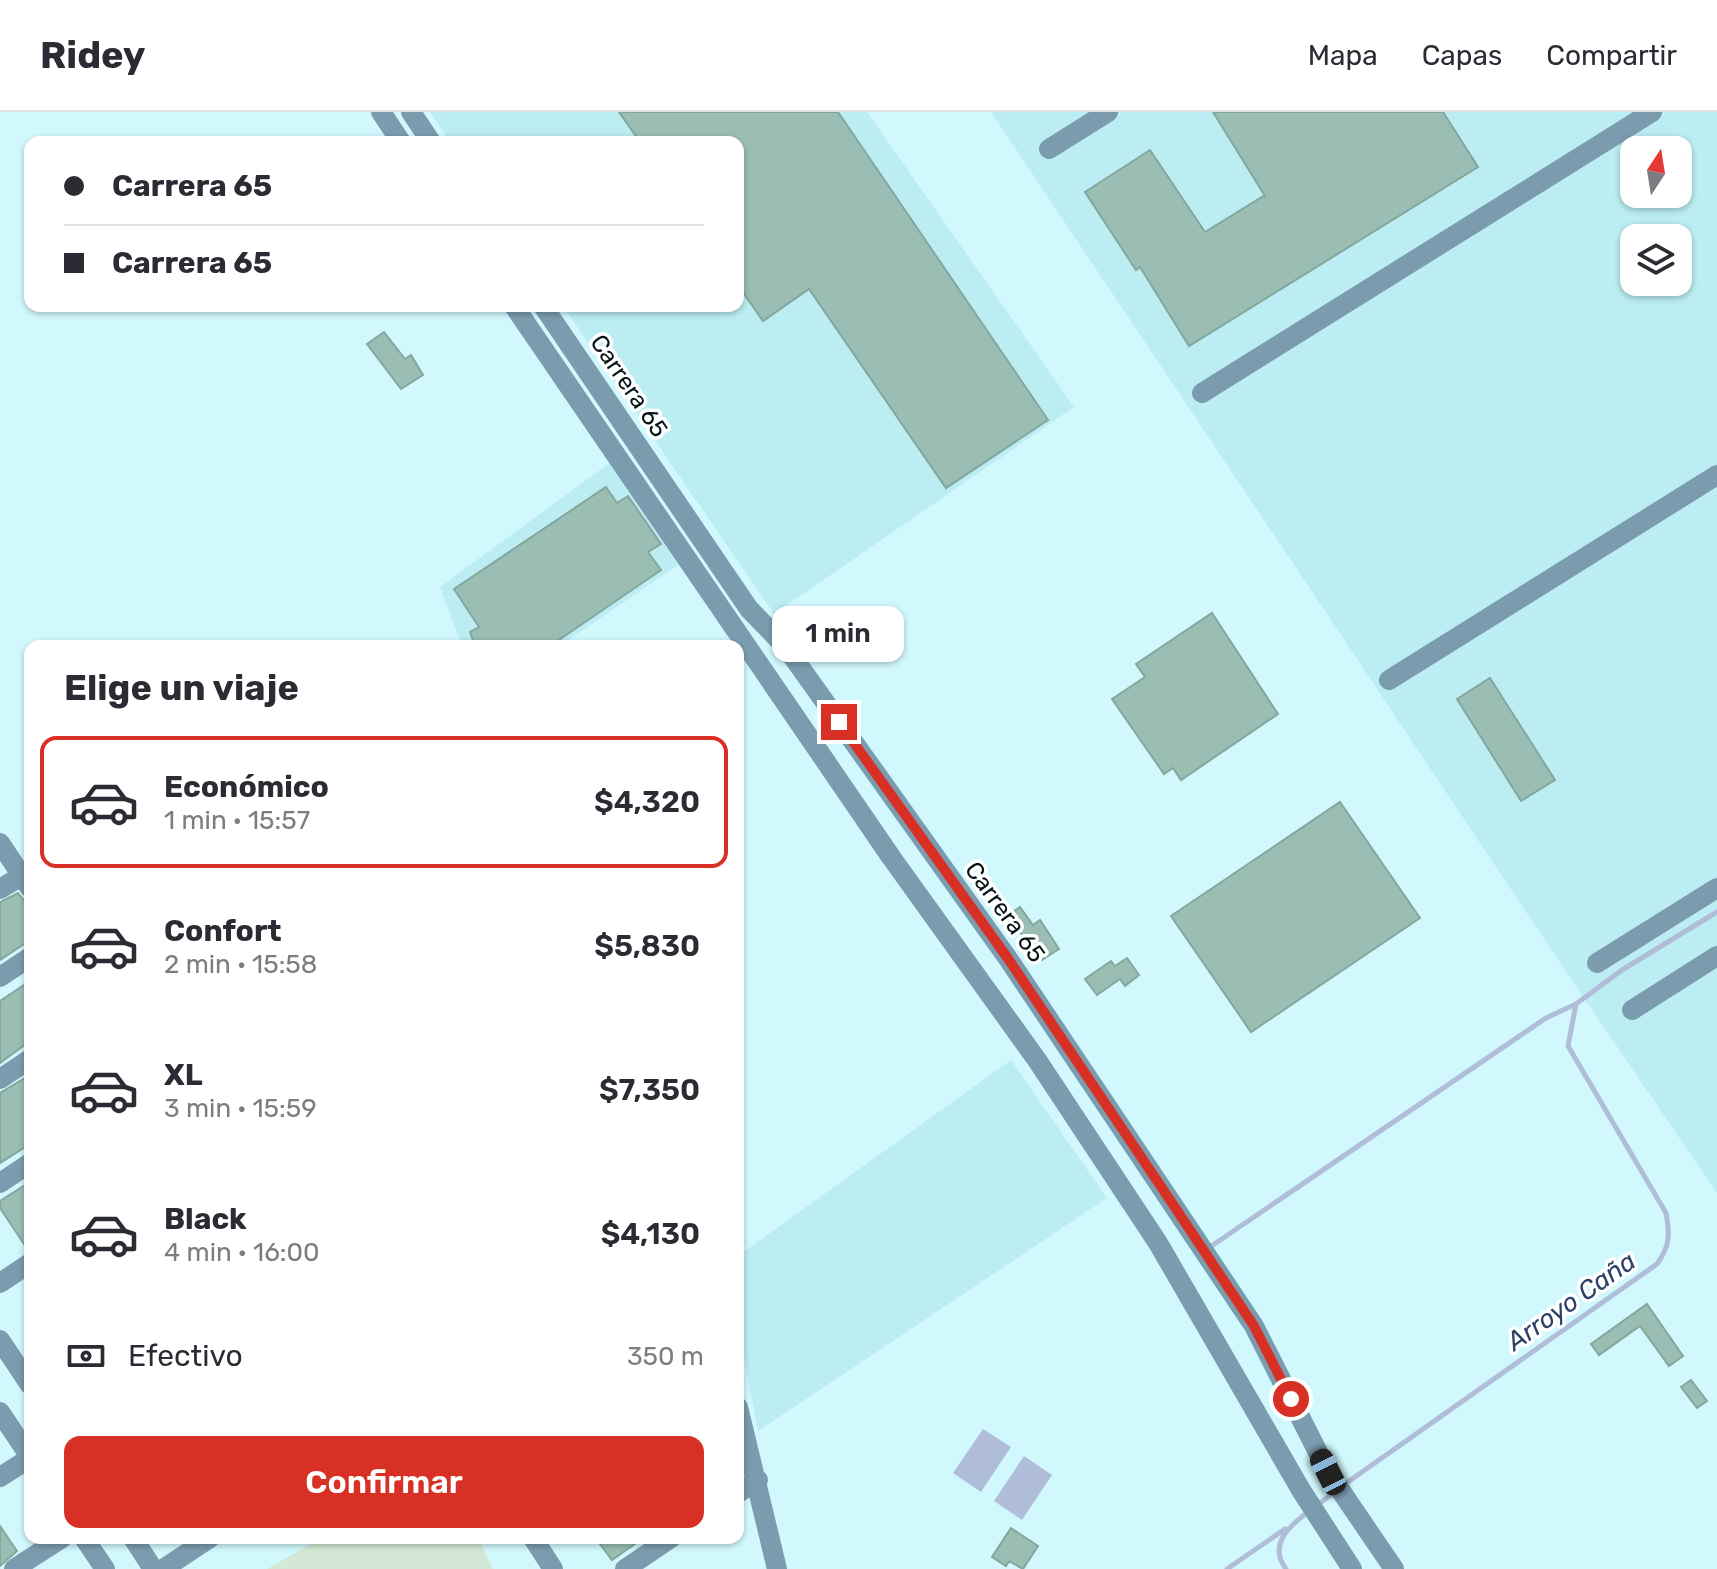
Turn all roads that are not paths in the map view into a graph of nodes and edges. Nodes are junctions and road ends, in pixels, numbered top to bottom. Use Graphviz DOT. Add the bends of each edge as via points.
graph roads {
  1 [pos="381,112"];
  2 [pos="411,112"];
  3 [pos="1108,112"];
  4 [pos="1652,112"];
  5 [pos="397,136"];
  6 [pos="427,136"];
  7 [pos="1049,149"];
  8 [pos="518,312"];
  9 [pos="547,312"];
  10 [pos="1202,393"];
  11 [pos="1717,475"];
  12 [pos="743,640"];
  13 [pos="744,642"];
  14 [pos="1389,680"];
  15 [pos="0,843"];
  16 [pos="24,875"];
  17 [pos="24,880"];
  18 [pos="1717,888"];
  19 [pos="0,889"];
  20 [pos="1717,956"];
  21 [pos="24,961"];
  22 [pos="1597,963"];
  23 [pos="0,977"];
  24 [pos="1632,1010"];
  25 [pos="24,1063"];
  26 [pos="0,1079"];
  27 [pos="24,1167"];
  28 [pos="0,1183"];
  29 [pos="24,1267"];
  30 [pos="0,1283"];
  31 [pos="0,1340"];
  32 [pos="24,1370"];
  33 [pos="0,1412"];
  34 [pos="744,1429"];
  35 [pos="24,1448"];
  36 [pos="24,1461"];
  37 [pos="0,1477"];
  38 [pos="758,1480"];
  39 [pos="744,1489"];
  40 [pos="53,1544"];
  41 [pos="88,1544"];
  42 [pos="137,1544"];
  43 [pos="201,1544"];
  44 [pos="537,1544"];
  45 [pos="662,1544"];
  46 [pos="14,1569"];
  47 [pos="105,1569"];
  48 [pos="153,1569"];
  49 [pos="163,1569"];
  50 [pos="553,1569"];
  51 [pos="625,1569"];
  52 [pos="777,1569"];
  53 [pos="1352,1569"];
  54 [pos="1394,1569"];
  1 -- 5 [label="street"];
  2 -- 6 [label="street"];
  3 -- 7 [label="street"];
  4 -- 10 [label="street"];
  8 -- 12 [label="street, Carrera 65"];
  9 -- 54 [label="street, Carrera 65" via="749,609 785,646 1009,960 1254,1326 1328,1472"];
  11 -- 14 [label="street"];
  13 -- 53 [label="street, Carrera 65" via="1037,1060 1158,1243"];
  15 -- 16 [label="street"];
  17 -- 19 [label="street"];
  18 -- 22 [label="street"];
  20 -- 24 [label="street"];
  21 -- 23 [label="street"];
  25 -- 26 [label="street"];
  27 -- 28 [label="street"];
  29 -- 30 [label="street"];
  31 -- 32 [label="street"];
  33 -- 35 [label="street"];
  34 -- 38 [label="street"];
  36 -- 37 [label="street"];
  38 -- 39 [label="street"];
  38 -- 52 [label="street"];
  40 -- 46 [label="street"];
  41 -- 47 [label="street"];
  42 -- 48 [label="street"];
  43 -- 49 [label="street"];
  44 -- 50 [label="street"];
  45 -- 51 [label="street"];
}
